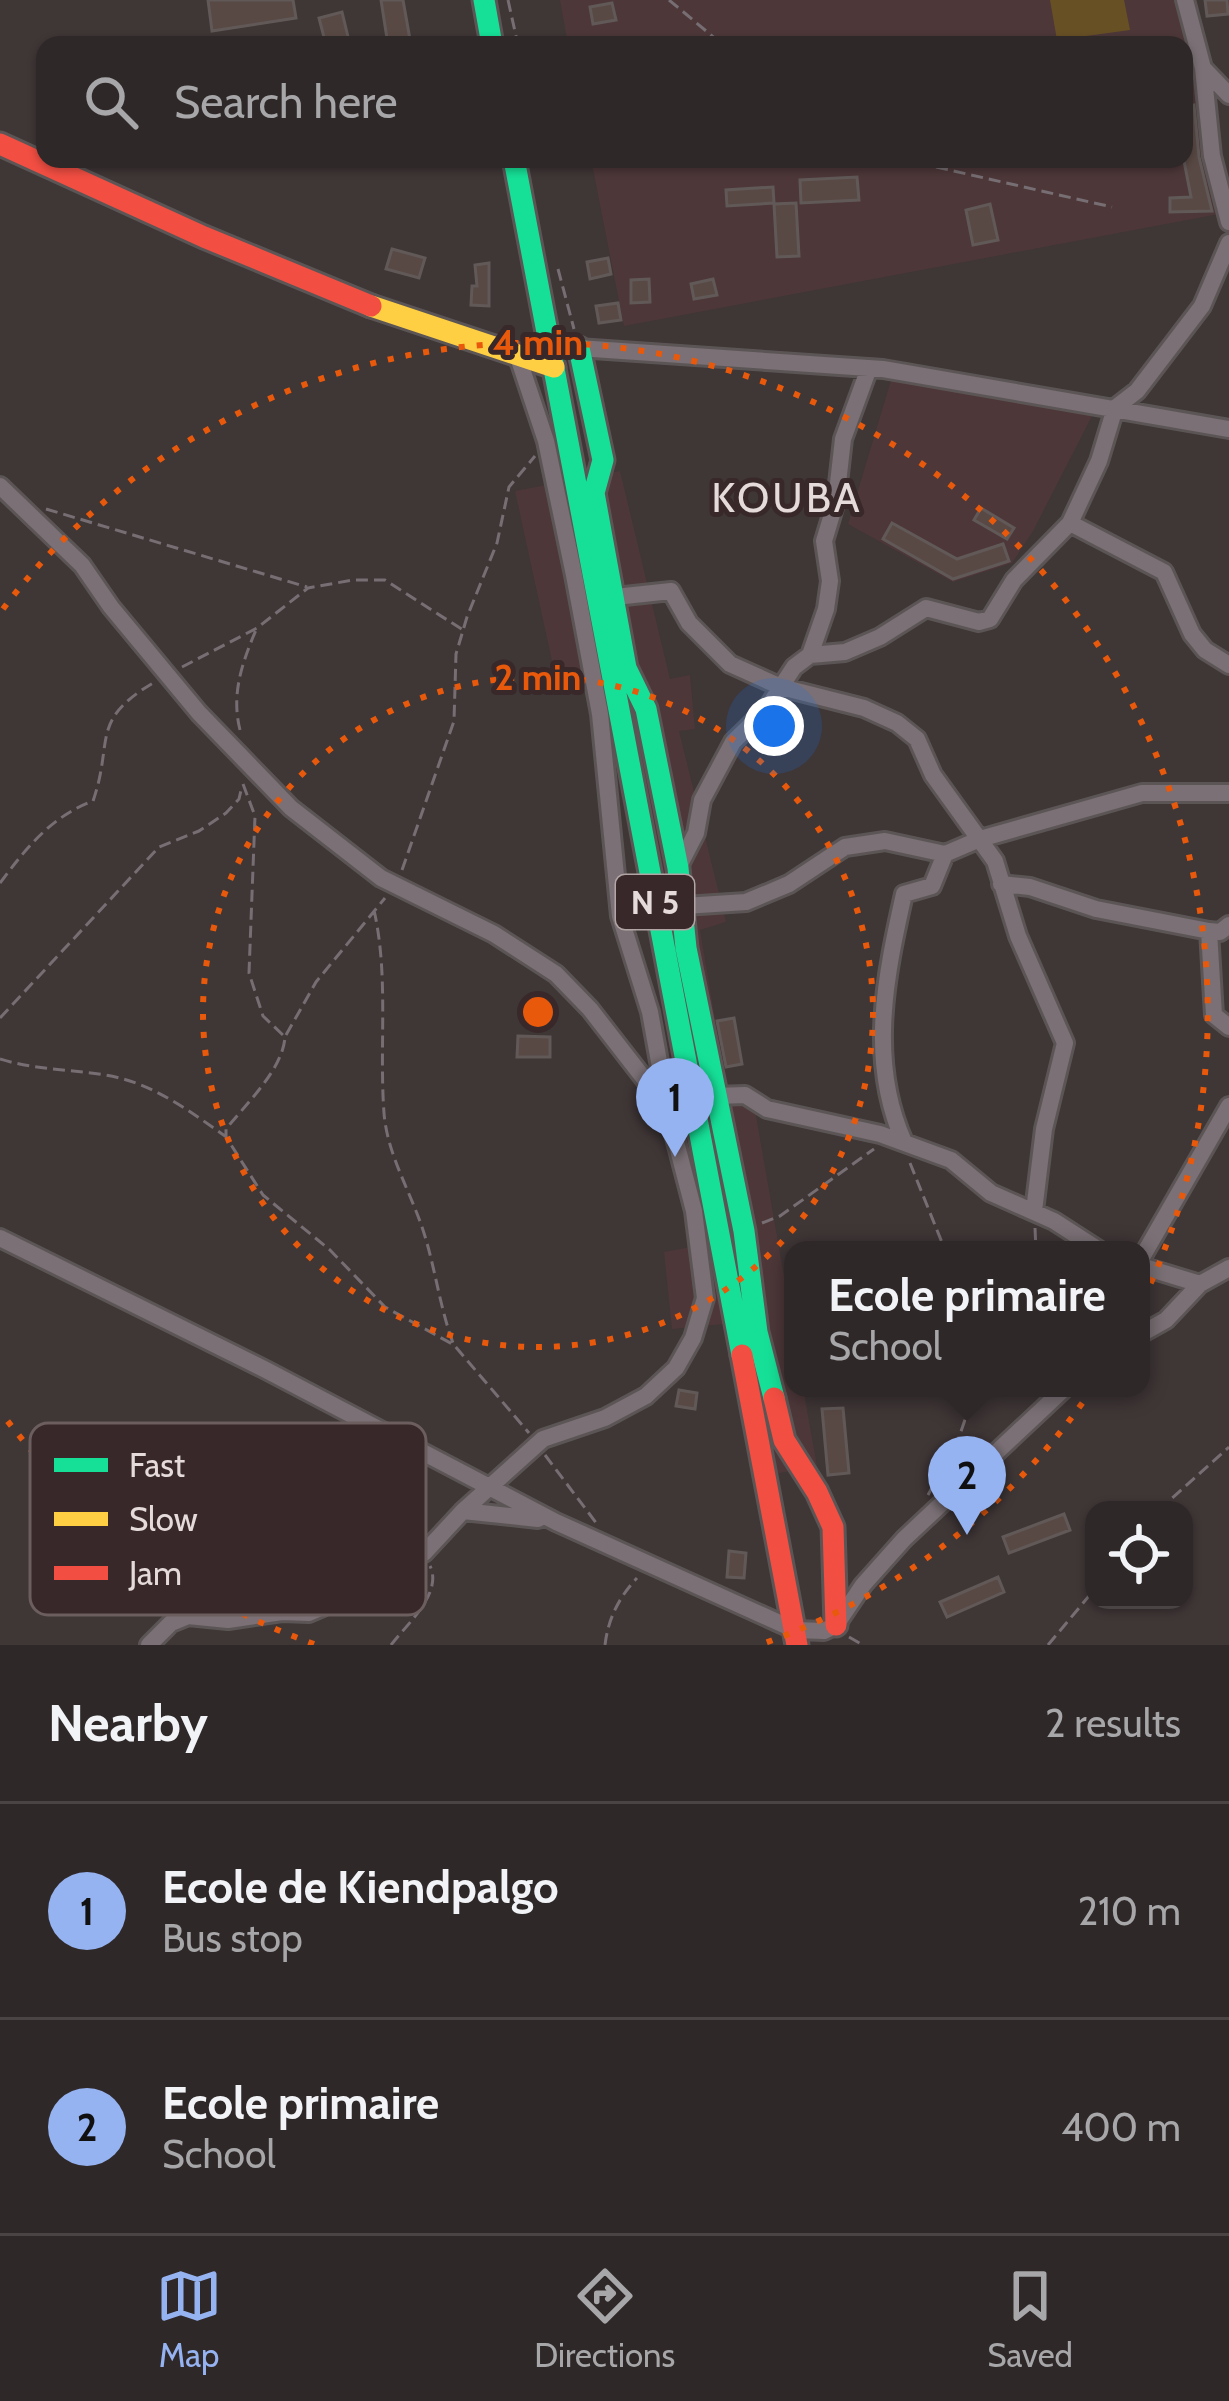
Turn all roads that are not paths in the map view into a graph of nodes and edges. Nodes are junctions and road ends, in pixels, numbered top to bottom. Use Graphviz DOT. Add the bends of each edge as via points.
graph roads {
  1 [pos="484,0"];
  2 [pos="1185,0"];
  3 [pos="490,36"];
  4 [pos="1204,68"];
  5 [pos="1229,95"];
  6 [pos="0,144"];
  7 [pos="36,160"];
  8 [pos="53,168"];
  9 [pos="516,168"];
  10 [pos="1229,222"];
  11 [pos="1229,243"];
  12 [pos="579,348"];
  13 [pos="518,357"];
  14 [pos="551,357"];
  15 [pos="869,368"];
  16 [pos="1115,408"];
  17 [pos="1229,429"];
  18 [pos="0,486"];
  19 [pos="1070,523"];
  20 [pos="605,598"];
  21 [pos="810,656"];
  22 [pos="1229,665"];
  23 [pos="781,687"];
  24 [pos="1229,794"];
  25 [pos="980,839"];
  26 [pos="945,854"];
  27 [pos="678,868"];
  28 [pos="1001,884"];
  29 [pos="684,906"];
  30 [pos="1229,925"];
  31 [pos="1209,932"];
  32 [pos="1229,1027"];
  33 [pos="715,1096"];
  34 [pos="1229,1106"];
  35 [pos="668,1111"];
  36 [pos="897,1140"];
  37 [pos="1034,1210"];
  38 [pos="0,1238"];
  39 [pos="1084,1241"];
  40 [pos="1150,1247"];
  41 [pos="1150,1266"];
  42 [pos="1229,1268"];
  43 [pos="1201,1284"];
  44 [pos="1150,1329"];
  45 [pos="1055,1397"];
  46 [pos="364,1423"];
  47 [pos="426,1454"];
  48 [pos="490,1487"];
  49 [pos="463,1511"];
  50 [pos="556,1522"];
  51 [pos="426,1551"];
  52 [pos="286,1615"];
  53 [pos="836,1625"];
  54 [pos="796,1638"];
  55 [pos="148,1645"];
  1 -- 3 [label="main road"];
  2 -- 4 [label="street"];
  4 -- 5 [label="street"];
  4 -- 10 [label="street" via="1212,156"];
  6 -- 7 [label="main road"];
  8 -- 13 [label="main road" via="298,279"];
  9 -- 14 [label="main road, N 5"];
  11 -- 16 [label="street" via="1202,306"];
  12 -- 14 [label="street"];
  12 -- 15 [label="street"];
  12 -- 20 [label="main road" via="603,460 594,493"];
  13 -- 14 [label="main road"];
  13 -- 35 [label="street" via="546,441 600,714 620,916 650,1012"];
  14 -- 20 [label="main road, N 5"];
  15 -- 16 [label="street"];
  15 -- 21 [label="street" via="842,439 824,541 826,610"];
  16 -- 17 [label="street"];
  16 -- 19 [label="street"];
  18 -- 35 [label="street" via="82,565 167,675 291,808 396,886 556,974"];
  19 -- 21 [label="street" via="1014,580 990,619 926,608 845,652"];
  19 -- 22 [label="street" via="1164,572 1192,634"];
  20 -- 23 [label="street" via="670,591 730,664"];
  20 -- 27 [label="main road" via="646,709"];
  20 -- 54 [label="main road, N 5"];
  21 -- 23 [label="street"];
  23 -- 25 [label="street" via="897,723 917,739"];
  23 -- 27 [label="street" via="733,742"];
  24 -- 25 [label="street" via="1142,793"];
  25 -- 26 [label="street"];
  25 -- 28 [label="street"];
  26 -- 29 [label="street" via="885,841 845,847 746,902"];
  26 -- 36 [label="street" via="932,886 904,894 892,946 883,1070"];
  27 -- 29 [label="main road"];
  28 -- 31 [label="street"];
  28 -- 37 [label="street" via="1064,1042"];
  29 -- 33 [label="main road"];
  30 -- 31 [label="street"];
  31 -- 32 [label="street" via="1214,1015"];
  33 -- 36 [label="street" via="745,1095 767,1109"];
  33 -- 53 [label="main road" via="778,1421 833,1527"];
  34 -- 40 [label="street"];
  35 -- 48 [label="street" via="694,1211 705,1298 693,1338 646,1396 537,1444"];
  36 -- 37 [label="street" via="951,1160 991,1193"];
  37 -- 39 [label="street"];
  38 -- 46 [label="street"];
  41 -- 43 [label="street"];
  42 -- 43 [label="street"];
  43 -- 44 [label="street"];
  45 -- 53 [label="street" via="904,1539"];
  47 -- 48 [label="street"];
  48 -- 49 [label="street"];
  48 -- 50 [label="street"];
  49 -- 50 [label="street"];
  49 -- 51 [label="street"];
  50 -- 54 [label="street"];
  52 -- 55 [label="street" via="188,1616"];
  53 -- 54 [label="street"];
}
